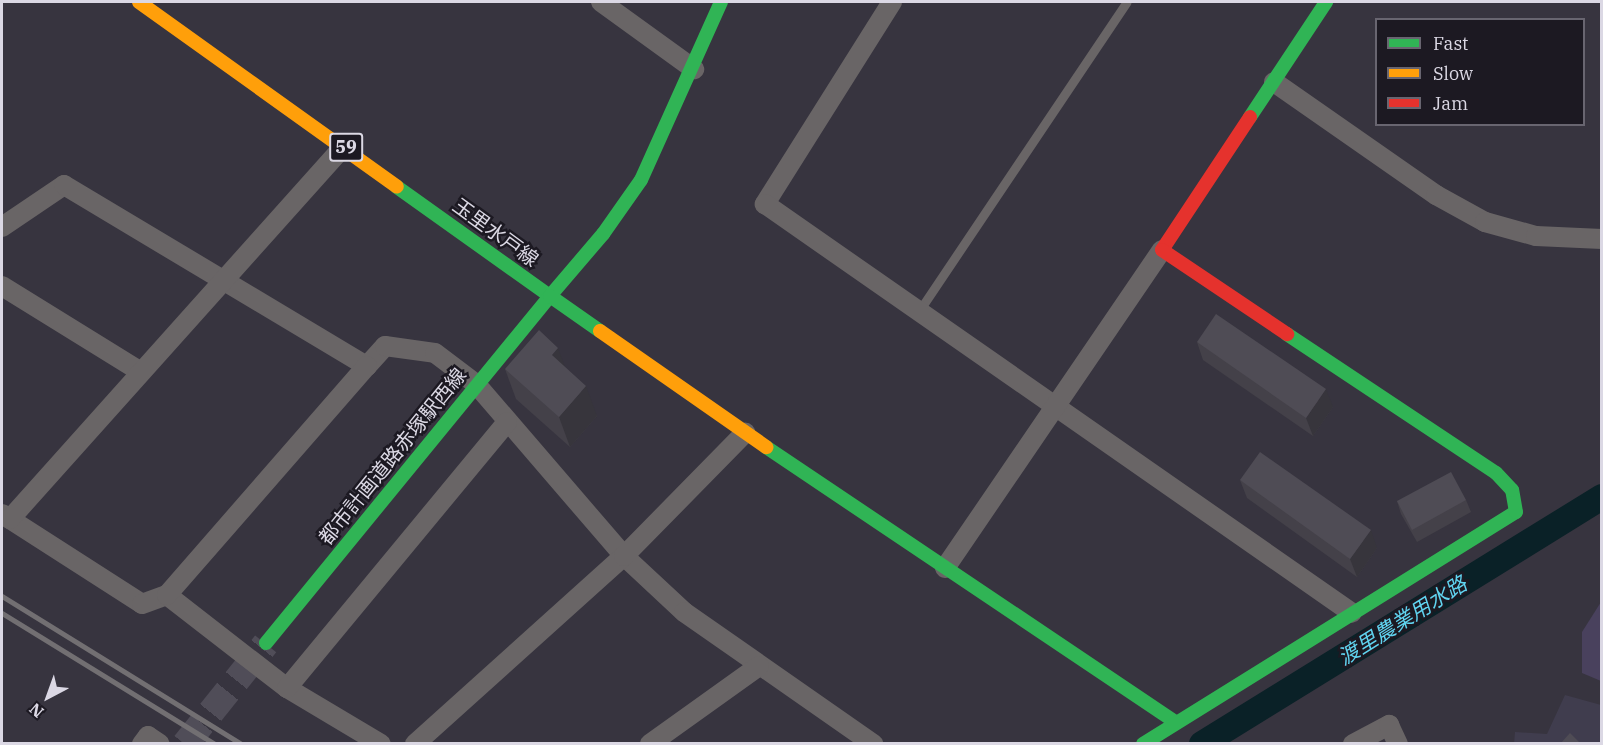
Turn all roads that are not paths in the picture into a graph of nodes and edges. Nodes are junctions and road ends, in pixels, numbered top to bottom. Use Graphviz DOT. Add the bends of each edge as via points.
graph roads {
  1 [pos="139,2"];
  2 [pos="601,2"];
  3 [pos="721,2"];
  4 [pos="892,2"];
  5 [pos="1127,2"];
  6 [pos="1326,2"];
  7 [pos="694,69"];
  8 [pos="1274,82"];
  9 [pos="344,146"];
  10 [pos="2,226"];
  11 [pos="1602,239"];
  12 [pos="1162,250"];
  13 [pos="222,280"];
  14 [pos="2,286"];
  15 [pos="550,296"];
  16 [pos="920,311"];
  17 [pos="367,366"];
  18 [pos="141,372"];
  19 [pos="476,384"];
  20 [pos="1055,403"];
  21 [pos="507,422"];
  22 [pos="745,433"];
  23 [pos="6,517"];
  24 [pos="624,556"];
  25 [pos="945,568"];
  26 [pos="167,595"];
  27 [pos="1352,613"];
  28 [pos="266,643"];
  29 [pos="759,666"];
  30 [pos="287,688"];
  31 [pos="1176,723"];
  32 [pos="142,744"];
  33 [pos="160,744"];
  34 [pos="381,744"];
  35 [pos="415,744"];
  36 [pos="650,744"];
  37 [pos="873,744"];
  38 [pos="1143,744"];
  39 [pos="1353,744"];
  40 [pos="1398,744"];
  1 -- 9 [label="street, 玉里水戸線 / 59"];
  2 -- 7 [label="street"];
  3 -- 7 [label="street"];
  4 -- 16 [label="street" via="765,204"];
  5 -- 16 [label="lane"];
  6 -- 8 [label="street"];
  7 -- 15 [label="street" via="628,201"];
  8 -- 11 [label="street" via="1436,195 1485,222 1536,236"];
  8 -- 12 [label="street"];
  9 -- 13 [label="street"];
  9 -- 15 [label="street, 玉里水戸線 / 59"];
  10 -- 13 [label="street" via="64,185"];
  12 -- 20 [label="street"];
  12 -- 27 [label="street" via="1326,363 1497,473 1512,490 1516,512"];
  13 -- 17 [label="street"];
  13 -- 18 [label="street"];
  14 -- 18 [label="street"];
  15 -- 19 [label="street, 都市計画道路赤塚駅西線"];
  15 -- 22 [label="street, 玉里水戸線"];
  16 -- 20 [label="street"];
  17 -- 19 [label="street" via="385,346 435,353"];
  17 -- 26 [label="street"];
  18 -- 23 [label="street"];
  19 -- 21 [label="street"];
  19 -- 28 [label="street, 都市計画道路赤塚駅西線"];
  20 -- 25 [label="street"];
  20 -- 27 [label="street"];
  21 -- 24 [label="street"];
  21 -- 30 [label="street"];
  22 -- 24 [label="street"];
  22 -- 25 [label="street, 玉里水戸線"];
  23 -- 26 [label="street" via="142,604"];
  24 -- 29 [label="street" via="684,612"];
  24 -- 35 [label="street"];
  25 -- 31 [label="street, 玉里水戸線"];
  26 -- 30 [label="street"];
  27 -- 31 [label="street"];
  29 -- 36 [label="street"];
  29 -- 37 [label="street"];
  30 -- 34 [label="street"];
  31 -- 38 [label="street"];
  32 -- 33 [label="street" via="148,736"];
  39 -- 40 [label="street" via="1389,725"];
}
